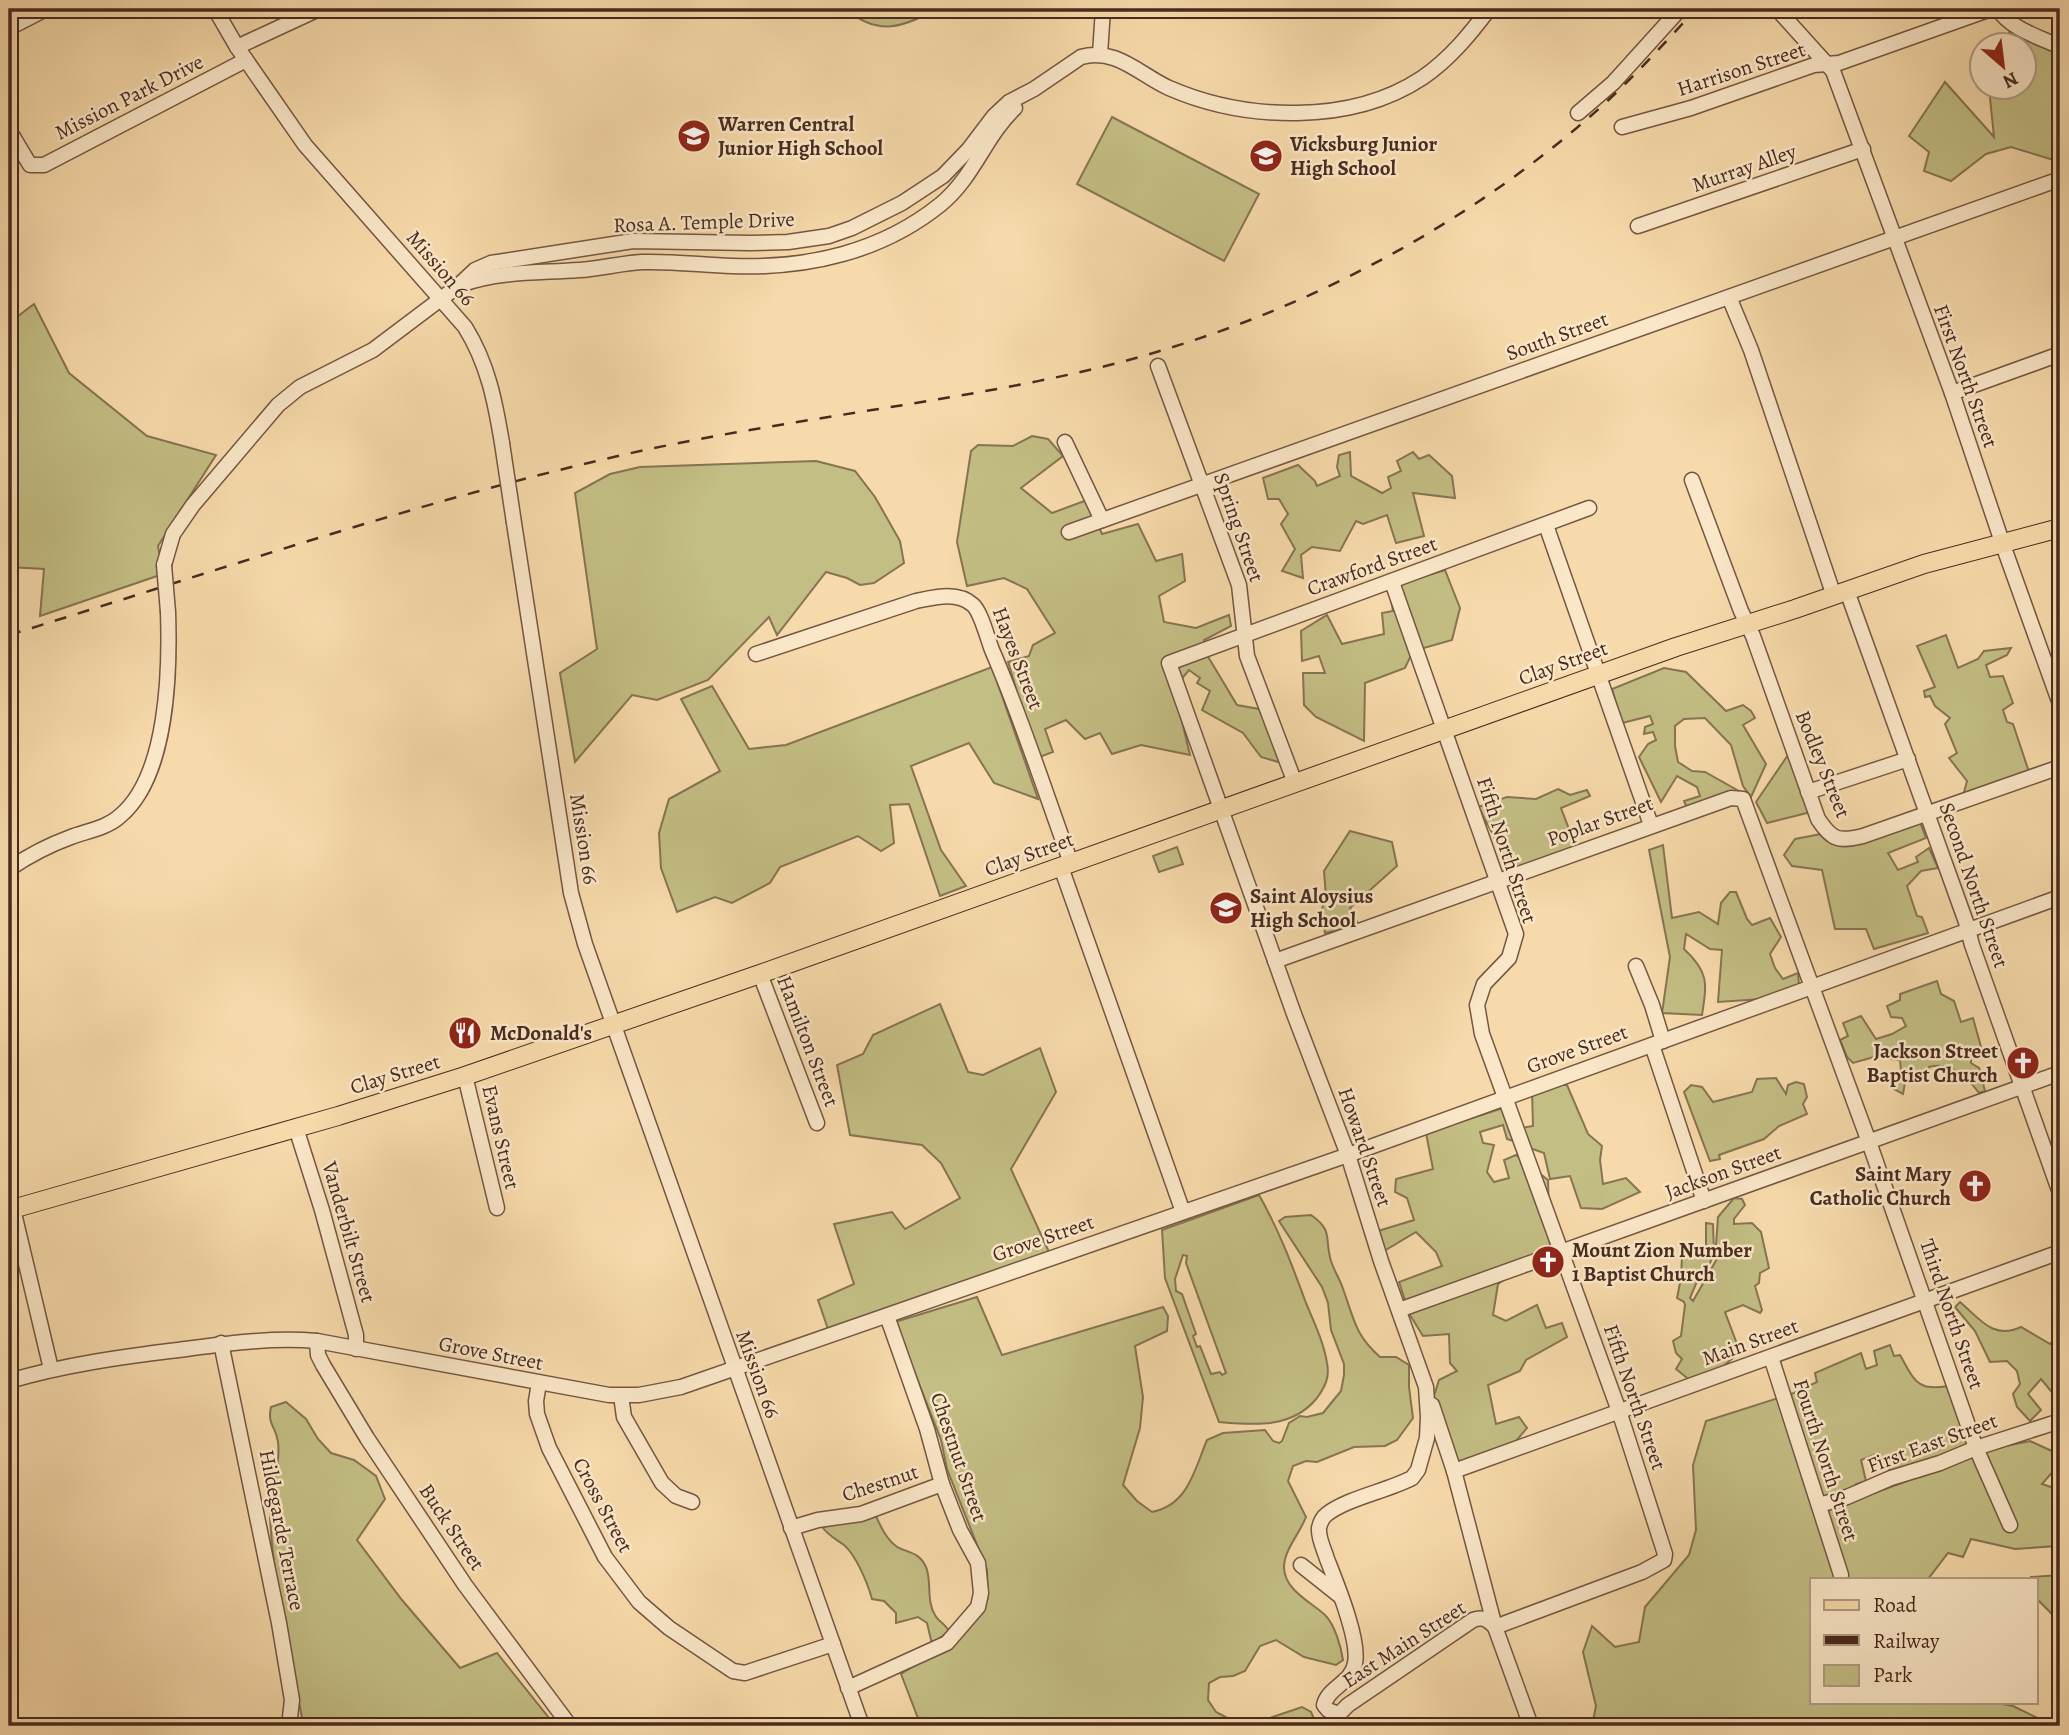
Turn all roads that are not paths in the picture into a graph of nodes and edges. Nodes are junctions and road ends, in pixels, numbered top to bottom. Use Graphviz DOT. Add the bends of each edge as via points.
graph roads {
  1 [pos="46,9"];
  2 [pos="215,9"];
  3 [pos="319,9"];
  4 [pos="1103,9"];
  5 [pos="1489,9"];
  6 [pos="1680,9"];
  7 [pos="1991,9"];
  8 [pos="1998,9"];
  9 [pos="1782,10"];
  10 [pos="9,27"];
  11 [pos="237,47"];
  12 [pos="2060,47"];
  13 [pos="1100,54"];
  14 [pos="246,60"];
  15 [pos="1827,64"];
  16 [pos="1034,89"];
  17 [pos="1578,113"];
  18 [pos="1622,127"];
  19 [pos="9,130"];
  20 [pos="1863,149"];
  21 [pos="2060,179"];
  22 [pos="1637,226"];
  23 [pos="1894,238"];
  24 [pos="458,286"];
  25 [pos="1729,297"];
  26 [pos="441,299"];
  27 [pos="2060,354"];
  28 [pos="1158,366"];
  29 [pos="1952,393"];
  30 [pos="1065,442"];
  31 [pos="1692,480"];
  32 [pos="1202,484"];
  33 [pos="1589,509"];
  34 [pos="1102,520"];
  35 [pos="1546,525"];
  36 [pos="2060,528"];
  37 [pos="1069,532"];
  38 [pos="2003,545"];
  39 [pos="1392,582"];
  40 [pos="1841,593"];
  41 [pos="1746,623"];
  42 [pos="1244,635"];
  43 [pos="757,654"];
  44 [pos="1169,663"];
  45 [pos="1598,674"];
  46 [pos="2060,704"];
  47 [pos="1444,730"];
  48 [pos="1909,759"];
  49 [pos="2060,767"];
  50 [pos="1295,783"];
  51 [pos="1808,792"];
  52 [pos="1743,799"];
  53 [pos="1220,810"];
  54 [pos="1927,814"];
  55 [pos="1651,825"];
  56 [pos="1066,865"];
  57 [pos="9,869"];
  58 [pos="1497,881"];
  59 [pos="2060,897"];
  60 [pos="1969,931"];
  61 [pos="1275,961"];
  62 [pos="1636,966"];
  63 [pos="760,974"];
  64 [pos="1813,987"];
  65 [pos="612,1024"];
  66 [pos="1657,1043"];
  67 [pos="2060,1073"];
  68 [pos="465,1076"];
  69 [pos="2023,1087"];
  70 [pos="1505,1098"];
  71 [pos="817,1124"];
  72 [pos="296,1128"];
  73 [pos="1869,1142"];
  74 [pos="1348,1155"];
  75 [pos="2060,1193"];
  76 [pos="1704,1201"];
  77 [pos="497,1208"];
  78 [pos="11,1210"];
  79 [pos="1183,1212"];
  80 [pos="1561,1251"];
  81 [pos="2060,1252"];
  82 [pos="1925,1300"];
  83 [pos="1399,1310"];
  84 [pos="887,1316"];
  85 [pos="317,1341"];
  86 [pos="221,1343"];
  87 [pos="356,1349"];
  88 [pos="1771,1357"];
  89 [pos="51,1369"];
  90 [pos="734,1369"];
  91 [pos="9,1381"];
  92 [pos="539,1383"];
  93 [pos="1426,1387"];
  94 [pos="621,1396"];
  95 [pos="1619,1411"];
  96 [pos="2060,1421"];
  97 [pos="1976,1448"];
  98 [pos="1454,1471"];
  99 [pos="942,1484"];
  100 [pos="692,1502"];
  101 [pos="1819,1504"];
  102 [pos="2010,1525"];
  103 [pos="791,1528"];
  104 [pos="1664,1560"];
  105 [pos="1301,1566"];
  106 [pos="1841,1575"];
  107 [pos="1341,1597"];
  108 [pos="1495,1627"];
  109 [pos="832,1644"];
  110 [pos="848,1688"];
  111 [pos="1338,1714"];
  112 [pos="289,1726"];
  113 [pos="570,1726"];
  114 [pos="862,1726"];
  115 [pos="1327,1726"];
  116 [pos="1531,1726"];
  1 -- 10 [label="street"];
  2 -- 11 [label="street, Mission 66"];
  3 -- 11 [label="street"];
  4 -- 13 [label="street"];
  5 -- 13 [label="street" via="1449,57 1420,79 1394,93 1342,108 1281,113 1217,105"];
  6 -- 17 [label="street" via="1613,83"];
  7 -- 15 [label="street, Harrison Street"];
  8 -- 12 [label="street" via="2013,24"];
  9 -- 15 [label="street, First North Street"];
  11 -- 14 [label="street, Mission 66"];
  13 -- 16 [label="street, Rosa A. Temple Drive" via="1081,57"];
  14 -- 19 [label="street, Mission Park Drive" via="44,165 30,165"];
  14 -- 26 [label="street, Mission 66" via="305,145"];
  15 -- 18 [label="street, Harrison Street"];
  15 -- 20 [label="street, First North Street"];
  16 -- 24 [label="street, Rosa A. Temple Drive" via="994,116 943,176 902,203 829,236 788,242 606,245 491,263"];
  16 -- 24 [label="street, Rosa A. Temple Drive" via="994,132 968,177 940,205 882,240 834,258 792,265 641,262 500,274"];
  20 -- 22 [label="street, Murray Alley"];
  20 -- 23 [label="street, First North Street"];
  21 -- 23 [label="street, South Street"];
  23 -- 25 [label="street, South Street"];
  23 -- 29 [label="street, First North Street"];
  24 -- 26 [label="street, Rosa A. Temple Drive"];
  25 -- 32 [label="street, South Street"];
  25 -- 40 [label="street, Second North Street"];
  26 -- 57 [label="street, Rosa A. Temple Drive, bridge" via="373,350 300,387 278,405 193,505 173,534 164,565 168,688 158,741 141,791 120,817"];
  26 -- 65 [label="street, Mission 66, bridge" via="465,327 489,377 571,893"];
  27 -- 29 [label="street"];
  28 -- 32 [label="street, Spring Street"];
  29 -- 38 [label="street, First North Street"];
  30 -- 34 [label="street"];
  31 -- 41 [label="street, Bodley Street"];
  32 -- 34 [label="street, South Street"];
  32 -- 42 [label="street, Spring Street" via="1240,585"];
  33 -- 35 [label="street, Crawford Street"];
  34 -- 37 [label="street, South Street"];
  35 -- 39 [label="street, Crawford Street"];
  35 -- 45 [label="street"];
  36 -- 38 [label="main road, Clay Street"];
  38 -- 40 [label="main road, Clay Street" via="1924,564"];
  38 -- 46 [label="street, First North Street"];
  39 -- 42 [label="street, Crawford Street"];
  39 -- 47 [label="street, Fifth North Street"];
  40 -- 41 [label="main road, Clay Street"];
  40 -- 48 [label="street, Second North Street"];
  41 -- 45 [label="main road, Clay Street"];
  41 -- 51 [label="street, Bodley Street"];
  42 -- 44 [label="street, Crawford Street"];
  42 -- 50 [label="street, Spring Street" via="1247,656"];
  43 -- 56 [label="street, Hayes Street" via="916,601 956,597 975,606 1010,690"];
  44 -- 53 [label="street, Howard Street"];
  45 -- 47 [label="main road, Clay Street"];
  45 -- 55 [label="street"];
  47 -- 50 [label="main road, Clay Street"];
  47 -- 58 [label="street, Fifth North Street"];
  48 -- 51 [label="street"];
  48 -- 54 [label="street, Second North Street"];
  49 -- 54 [label="street, Bodley Street"];
  50 -- 53 [label="main road, Clay Street"];
  51 -- 54 [label="street, Bodley Street" via="1825,829 1840,839"];
  52 -- 55 [label="street, Poplar Street" via="1731,798"];
  52 -- 64 [label="street, Third North Street"];
  53 -- 56 [label="main road, Clay Street"];
  53 -- 61 [label="street, Howard Street"];
  54 -- 60 [label="street, Second North Street"];
  55 -- 58 [label="street, Poplar Street"];
  56 -- 63 [label="main road, Clay Street"];
  56 -- 79 [label="street, Hayes Street"];
  58 -- 61 [label="street, Poplar Street"];
  58 -- 70 [label="street, Fifth North Street" via="1516,934 1509,958 1484,984 1477,1005 1482,1034"];
  59 -- 60 [label="street, Grove Street"];
  60 -- 64 [label="street, Grove Street"];
  60 -- 69 [label="street, Second North Street"];
  61 -- 74 [label="street, Howard Street"];
  62 -- 66 [label="street" via="1653,1005"];
  63 -- 65 [label="main road, Clay Street"];
  63 -- 71 [label="street, Hamilton Street"];
  64 -- 66 [label="street, Grove Street"];
  64 -- 73 [label="street, Third North Street"];
  65 -- 68 [label="main road, Clay Street"];
  65 -- 90 [label="street, Mission 66"];
  66 -- 70 [label="street, Grove Street"];
  66 -- 76 [label="street"];
  67 -- 69 [label="street, Jackson Street"];
  68 -- 72 [label="main road, Clay Street"];
  68 -- 77 [label="street, Evans Street"];
  69 -- 73 [label="street, Jackson Street"];
  69 -- 75 [label="street, Second North Street"];
  70 -- 74 [label="street, Grove Street"];
  70 -- 80 [label="street, Fifth North Street"];
  72 -- 78 [label="main road, Clay Street"];
  72 -- 87 [label="street, Vanderbilt Street" via="356,1335"];
  73 -- 76 [label="street, Jackson Street"];
  73 -- 82 [label="street, Third North Street"];
  74 -- 79 [label="street, Grove Street"];
  74 -- 83 [label="street, Howard Street"];
  76 -- 80 [label="street, Jackson Street"];
  78 -- 89 [label="street"];
  79 -- 84 [label="street, Grove Street"];
  80 -- 83 [label="street, Jackson Street"];
  80 -- 95 [label="street, Fifth North Street"];
  81 -- 82 [label="street, Main Street"];
  82 -- 88 [label="street, Main Street"];
  82 -- 97 [label="street, Third North Street"];
  83 -- 93 [label="street, Howard Street"];
  84 -- 90 [label="street, Grove Street"];
  84 -- 99 [label="street, Chestnut Street"];
  85 -- 86 [label="street, Grove Street"];
  85 -- 87 [label="street, Grove Street"];
  85 -- 113 [label="street, Buck Street" via="323,1365 374,1449 465,1585"];
  86 -- 89 [label="street, Grove Street"];
  86 -- 112 [label="street, Hildegarde Terrace" via="281,1636 292,1700"];
  87 -- 92 [label="street, Grove Street"];
  88 -- 95 [label="street, Main Street"];
  88 -- 101 [label="street, Fourth North Street"];
  89 -- 91 [label="street, Grove Street"];
  90 -- 94 [label="street, Grove Street" via="681,1387"];
  90 -- 103 [label="street, Mission 66"];
  92 -- 94 [label="street, Grove Street"];
  92 -- 109 [label="street, Cross Street" via="537,1414 549,1448 605,1557 639,1602 733,1671 745,1673"];
  93 -- 98 [label="street"];
  93 -- 107 [label="street, Howard Street" via="1427,1438 1412,1478 1328,1513 1319,1527"];
  94 -- 100 [label="street" via="624,1417 662,1483"];
  95 -- 98 [label="street, Main Street"];
  95 -- 104 [label="street, Fifth North Street"];
  96 -- 97 [label="street, First East Street"];
  97 -- 101 [label="street, First East Street"];
  97 -- 102 [label="street, Third North Street"];
  98 -- 108 [label="street"];
  99 -- 103 [label="street, Chestnut" via="861,1514"];
  99 -- 110 [label="street, Chestnut Street" via="978,1563 978,1607 947,1643"];
  101 -- 106 [label="street, Fourth North Street"];
  103 -- 109 [label="street, Mission 66"];
  104 -- 108 [label="street, East Main Street"];
  105 -- 107 [label="street"];
  107 -- 111 [label="street, Howard Street" via="1356,1662 1345,1682 1326,1697 1324,1705"];
  108 -- 111 [label="street, East Main Street" via="1488,1620 1473,1620"];
  108 -- 116 [label="street"];
  109 -- 110 [label="street, Mission 66"];
  110 -- 114 [label="street, Mission 66"];
  111 -- 115 [label="street, East Main Street"];
}
